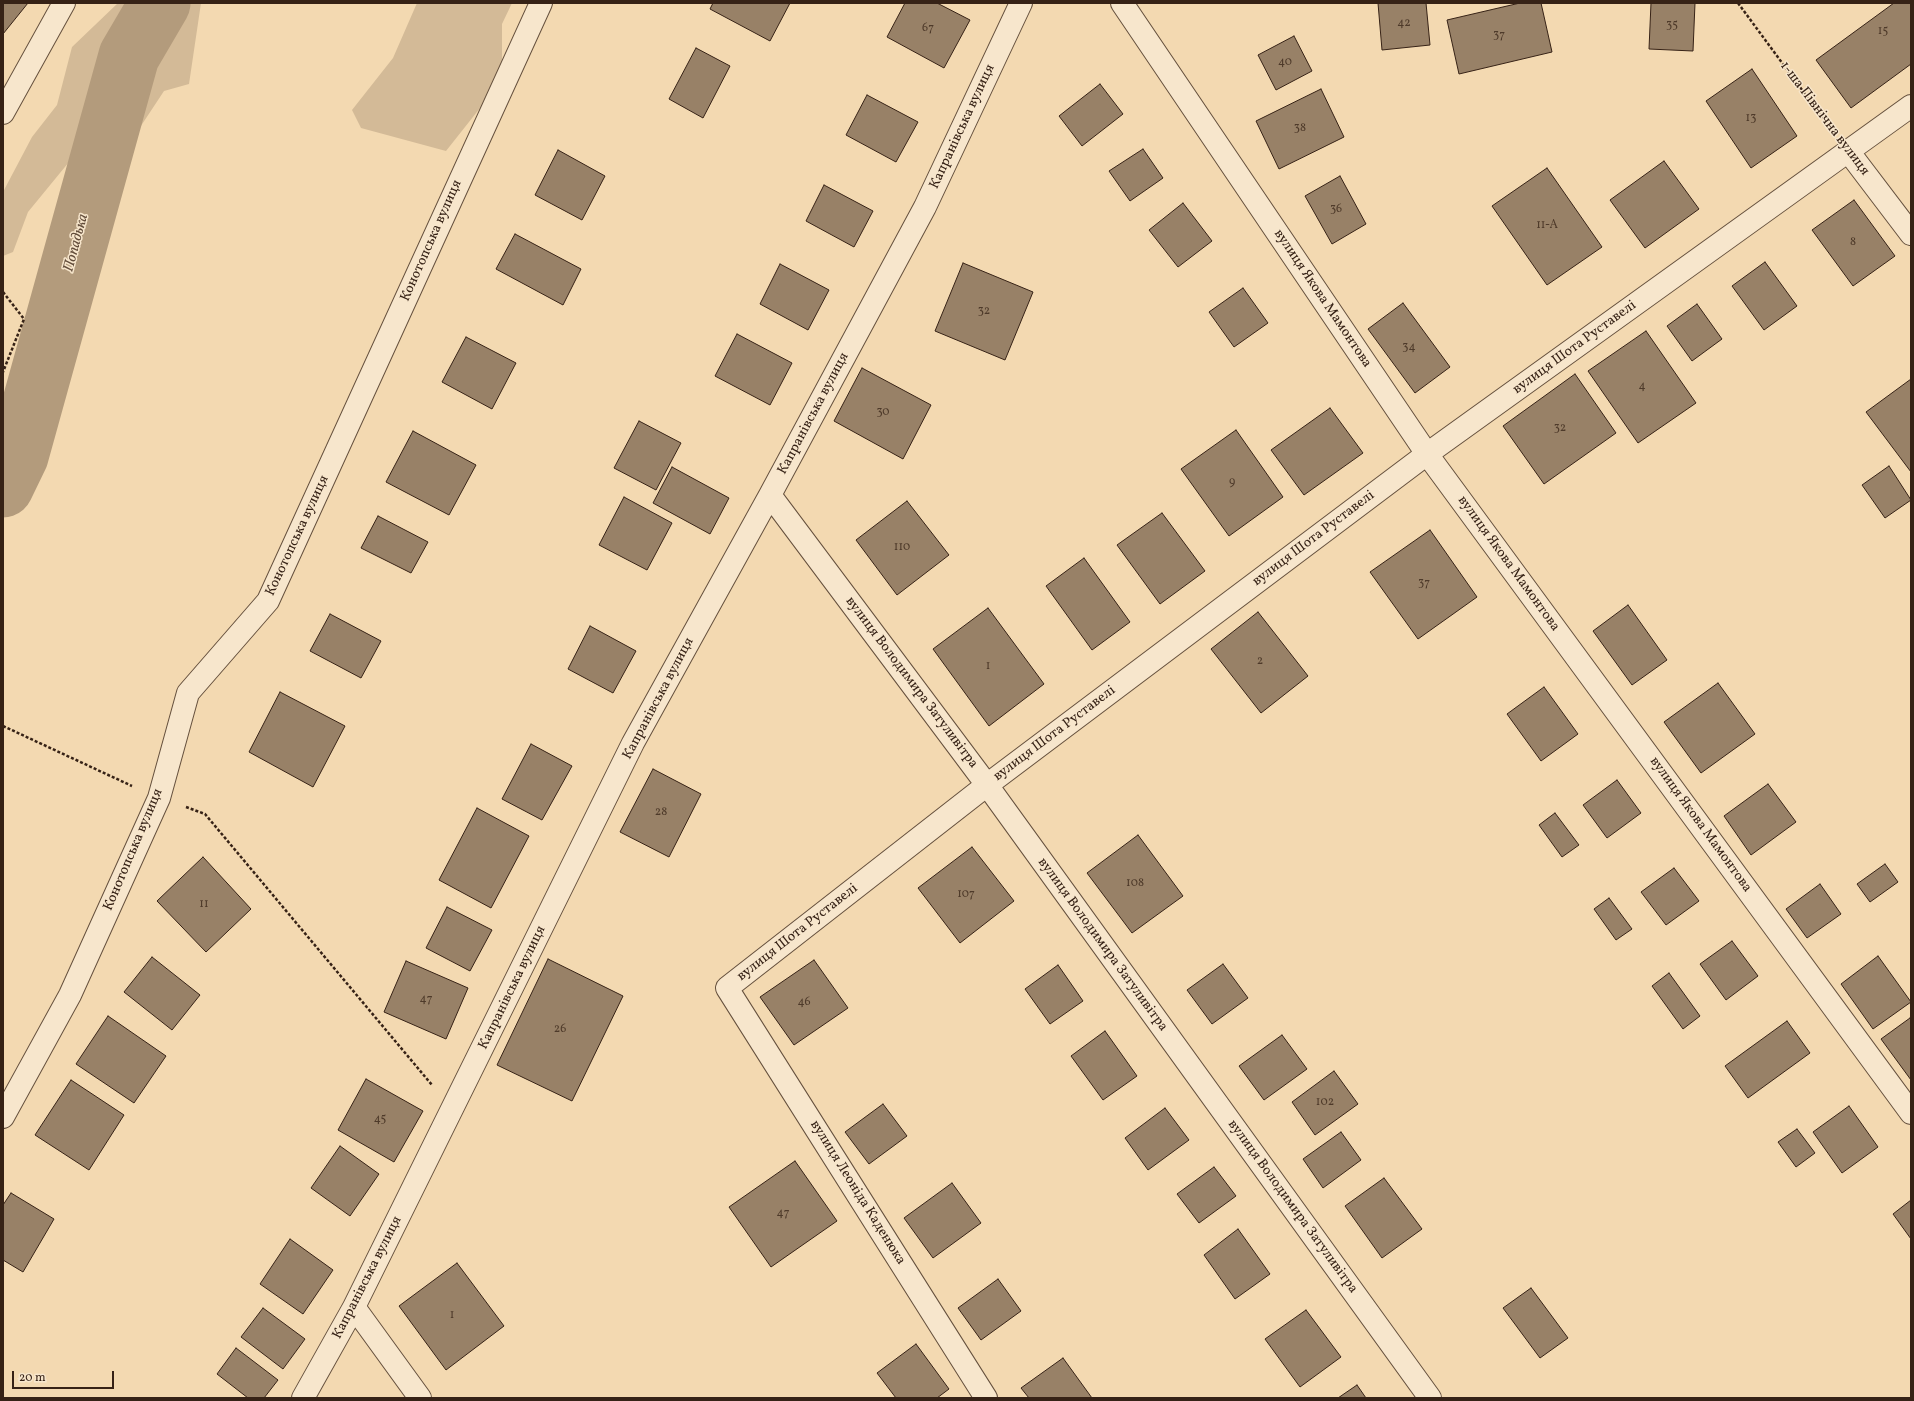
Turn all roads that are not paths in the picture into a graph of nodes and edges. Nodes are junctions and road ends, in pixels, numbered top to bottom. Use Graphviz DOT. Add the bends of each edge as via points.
graph roads {
  1 [pos="64,3"];
  2 [pos="541,3"];
  3 [pos="1021,3"];
  4 [pos="1122,3"];
  5 [pos="1911,106"];
  6 [pos="3,113"];
  7 [pos="1848,151"];
  8 [pos="1911,234"];
  9 [pos="1427,454"];
  10 [pos="770,495"];
  11 [pos="987,785"];
  12 [pos="727,988"];
  13 [pos="1911,1113"];
  14 [pos="3,1117"];
  15 [pos="354,1307"];
  16 [pos="303,1398"];
  17 [pos="420,1398"];
  18 [pos="986,1398"];
  19 [pos="1430,1398"];
  1 -- 6 [label="street"];
  2 -- 14 [label="street, Конотопська вулиця" via="268,601 188,693 159,798 70,994"];
  3 -- 10 [label="street, Капранівська вулиця" via="925,207"];
  4 -- 9 [label="street, вулиця Якова Мамонтова"];
  5 -- 7 [label="street, вулиця Шота Руставелі"];
  7 -- 8 [label="street, 1-ша Північна вулиця"];
  7 -- 9 [label="street, вулиця Шота Руставелі"];
  9 -- 11 [label="street, вулиця Шота Руставелі"];
  9 -- 13 [label="street, вулиця Якова Мамонтова"];
  10 -- 11 [label="street, вулиця Володимира Затуливітра"];
  10 -- 15 [label="street, Капранівська вулиця" via="633,743"];
  11 -- 12 [label="street, вулиця Шота Руставелі"];
  11 -- 19 [label="street, вулиця Володимира Затуливітра"];
  12 -- 18 [label="street, вулиця Леоніда Каденюка"];
  15 -- 16 [label="street, Капранівська вулиця"];
  15 -- 17 [label="street"];
}
